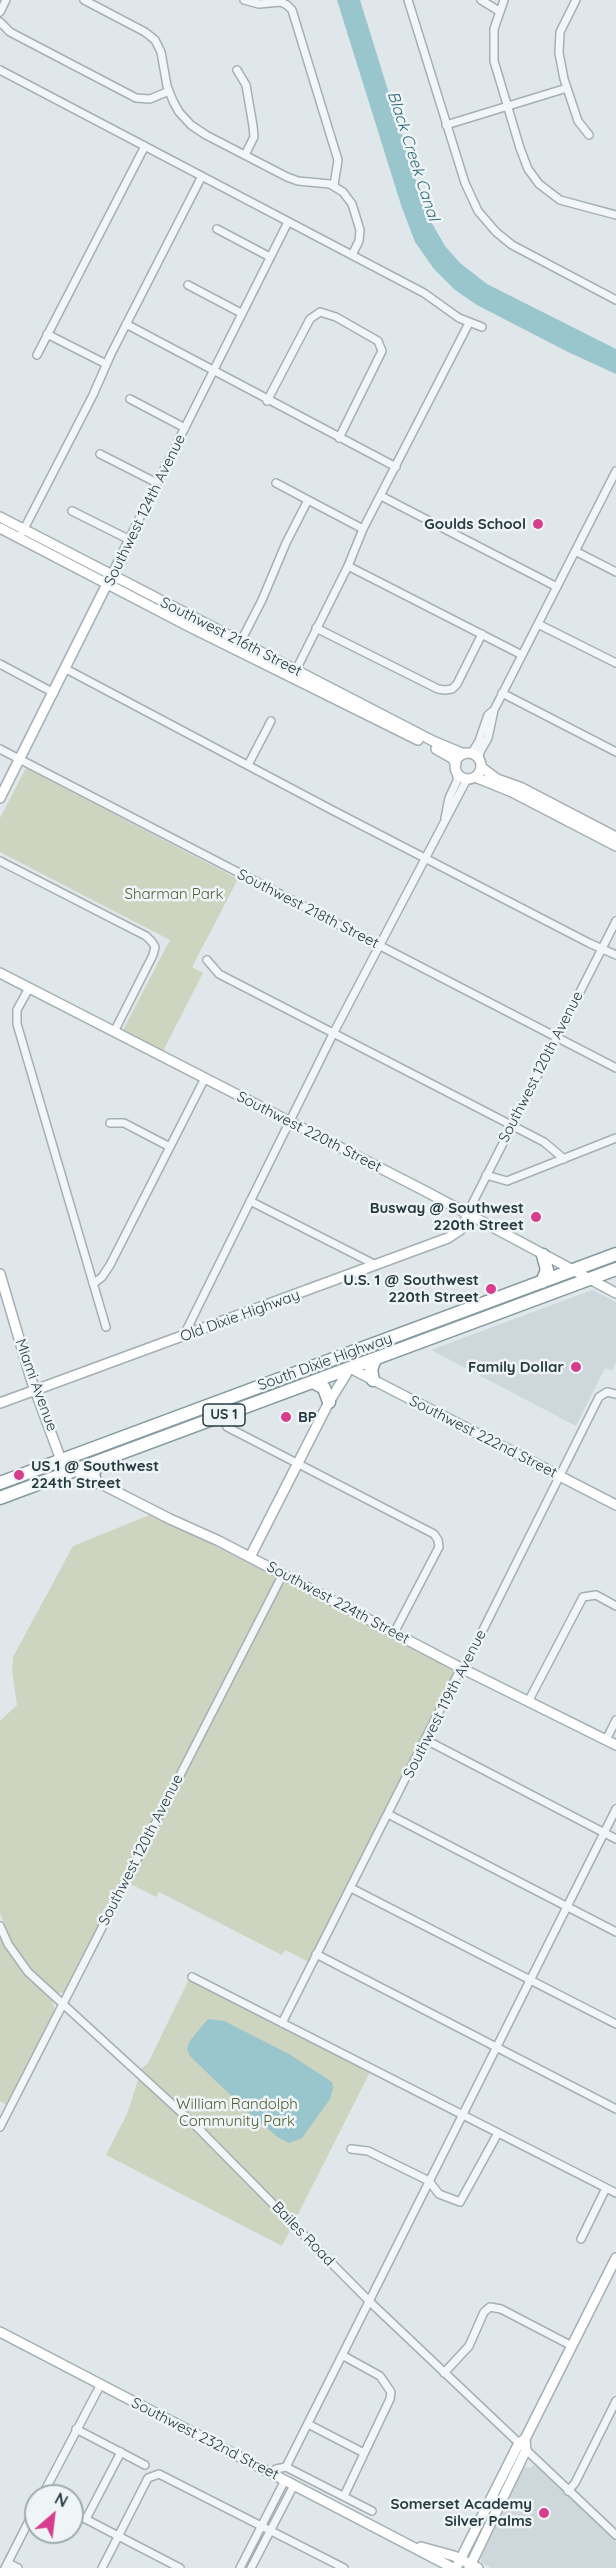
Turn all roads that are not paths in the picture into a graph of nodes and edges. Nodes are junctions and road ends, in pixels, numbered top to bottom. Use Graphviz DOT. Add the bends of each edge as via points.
graph roads {
  1 [pos="6,0"];
  2 [pos="84,0"];
  3 [pos="244,0"];
  4 [pos="408,0"];
  5 [pos="481,0"];
  6 [pos="504,0"];
  7 [pos="576,0"];
  8 [pos="500,11"];
  9 [pos="0,12"];
  10 [pos="0,22"];
  11 [pos="0,70"];
  12 [pos="237,70"];
  13 [pos="567,88"];
  14 [pos="169,91"];
  15 [pos="506,106"];
  16 [pos="446,125"];
  17 [pos="589,135"];
  18 [pos="145,146"];
  19 [pos="245,155"];
  20 [pos="202,176"];
  21 [pos="334,185"];
  22 [pos="616,215"];
  23 [pos="288,222"];
  24 [pos="217,229"];
  25 [pos="352,255"];
  26 [pos="270,256"];
  27 [pos="188,285"];
  28 [pos="616,300"];
  29 [pos="241,313"];
  30 [pos="469,323"];
  31 [pos="126,324"];
  32 [pos="482,327"];
  33 [pos="47,334"];
  34 [pos="37,355"];
  35 [pos="106,364"];
  36 [pos="213,370"];
  37 [pos="130,399"];
  38 [pos="267,401"];
  39 [pos="185,428"];
  40 [pos="339,438"];
  41 [pos="100,454"];
  42 [pos="396,467"];
  43 [pos="616,471"];
  44 [pos="157,483"];
  45 [pos="276,483"];
  46 [pos="613,483"];
  47 [pos="381,496"];
  48 [pos="308,500"];
  49 [pos="72,511"];
  50 [pos="0,517"];
  51 [pos="0,528"];
  52 [pos="363,529"];
  53 [pos="22,534"];
  54 [pos="128,539"];
  55 [pos="575,551"];
  56 [pos="348,566"];
  57 [pos="616,572"];
  58 [pos="110,579"];
  59 [pos="557,587"];
  60 [pos="538,624"];
  61 [pos="316,628"];
  62 [pos="482,634"];
  63 [pos="215,639"];
  64 [pos="241,641"];
  65 [pos="522,655"];
  66 [pos="616,663"];
  67 [pos="0,664"];
  68 [pos="66,669"];
  69 [pos="296,670"];
  70 [pos="54,693"];
  71 [pos="502,693"];
  72 [pos="271,722"];
  73 [pos="0,749"];
  74 [pos="616,752"];
  75 [pos="474,759"];
  76 [pos="19,760"];
  77 [pos="248,765"];
  78 [pos="456,768"];
  79 [pos="471,778"];
  80 [pos="0,798"];
  81 [pos="445,820"];
  82 [pos="616,837"];
  83 [pos="616,846"];
  84 [pos="426,858"];
  85 [pos="0,861"];
  86 [pos="616,921"];
  87 [pos="380,946"];
  88 [pos="602,949"];
  89 [pos="616,955"];
  90 [pos="207,960"];
  91 [pos="0,973"];
  92 [pos="29,988"];
  93 [pos="114,1032"];
  94 [pos="333,1034"];
  95 [pos="556,1038"];
  96 [pos="616,1068"];
  97 [pos="205,1078"];
  98 [pos="289,1122"];
  99 [pos="110,1123"];
  100 [pos="511,1126"];
  101 [pos="616,1138"];
  102 [pos="170,1147"];
  103 [pos="564,1159"];
  104 [pos="486,1175"];
  105 [pos="250,1201"];
  106 [pos="467,1214"];
  107 [pos="616,1254"];
  108 [pos="543,1255"];
  109 [pos="616,1260"];
  110 [pos="376,1265"];
  111 [pos="616,1269"];
  112 [pos="573,1270"];
  113 [pos="0,1274"];
  114 [pos="590,1279"];
  115 [pos="542,1282"];
  116 [pos="93,1284"];
  117 [pos="616,1293"];
  118 [pos="440,1320"];
  119 [pos="474,1322"];
  120 [pos="106,1327"];
  121 [pos="183,1337"];
  122 [pos="375,1359"];
  123 [pos="328,1361"];
  124 [pos="350,1368"];
  125 [pos="373,1380"];
  126 [pos="313,1382"];
  127 [pos="35,1390"];
  128 [pos="614,1393"];
  129 [pos="329,1402"];
  130 [pos="0,1403"];
  131 [pos="172,1419"];
  132 [pos="227,1427"];
  133 [pos="61,1460"];
  134 [pos="98,1462"];
  135 [pos="298,1464"];
  136 [pos="74,1470"];
  137 [pos="560,1476"];
  138 [pos="96,1482"];
  139 [pos="0,1483"];
  140 [pos="0,1492"];
  141 [pos="0,1498"];
  142 [pos="616,1505"];
  143 [pos="250,1557"];
  144 [pos="283,1574"];
  145 [pos="616,1606"];
  146 [pos="394,1633"];
  147 [pos="461,1668"];
  148 [pos="529,1700"];
  149 [pos="616,1720"];
  150 [pos="426,1740"];
  151 [pos="606,1740"];
  152 [pos="616,1745"];
  153 [pos="616,1809"];
  154 [pos="388,1814"];
  155 [pos="604,1833"];
  156 [pos="616,1839"];
  157 [pos="351,1888"];
  158 [pos="567,1906"];
  159 [pos="0,1926"];
  160 [pos="616,1932"];
  161 [pos="316,1954"];
  162 [pos="192,1977"];
  163 [pos="531,1980"];
  164 [pos="62,2006"];
  165 [pos="282,2023"];
  166 [pos="616,2024"];
  167 [pos="497,2047"];
  168 [pos="616,2109"];
  169 [pos="462,2114"];
  170 [pos="0,2127"];
  171 [pos="498,2133"];
  172 [pos="351,2149"];
  173 [pos="429,2181"];
  174 [pos="606,2188"];
  175 [pos="616,2193"];
  176 [pos="580,2239"];
  177 [pos="616,2258"];
  178 [pos="369,2301"];
  179 [pos="0,2332"];
  180 [pos="572,2346"];
  181 [pos="342,2355"];
  182 [pos="444,2373"];
  183 [pos="101,2384"];
  184 [pos="616,2402"];
  185 [pos="308,2424"];
  186 [pos="76,2429"];
  187 [pos="523,2444"];
  188 [pos="121,2452"];
  189 [pos="364,2453"];
  190 [pos="145,2465"];
  191 [pos="286,2467"];
  192 [pos="272,2473"];
  193 [pos="290,2482"];
  194 [pos="48,2484"];
  195 [pos="568,2491"];
  196 [pos="344,2496"];
  197 [pos="372,2511"];
  198 [pos="86,2519"];
  199 [pos="262,2526"];
  200 [pos="270,2530"];
  201 [pos="24,2531"];
  202 [pos="616,2535"];
  203 [pos="118,2536"];
  204 [pos="7,2565"];
  205 [pos="456,2565"];
  206 [pos="335,2566"];
  207 [pos="473,2567"];
  208 [pos="18,2568"];
  209 [pos="102,2568"];
  210 [pos="180,2568"];
  211 [pos="240,2568"];
  212 [pos="250,2568"];
  213 [pos="344,2568"];
  1 -- 9 [label="street"];
  2 -- 14 [label="street" via="155,40"];
  3 -- 21 [label="street" via="280,3 292,10 338,160"];
  4 -- 16 [label="street"];
  5 -- 8 [label="street"];
  6 -- 8 [label="street"];
  7 -- 13 [label="street" via="560,37 560,62"];
  8 -- 15 [label="street" via="493,52"];
  10 -- 14 [label="street" via="10,33 136,98 154,98"];
  11 -- 18 [label="street"];
  12 -- 19 [label="street" via="246,85 253,126 254,137"];
  13 -- 15 [label="street"];
  13 -- 17 [label="street" via="578,121"];
  14 -- 19 [label="street" via="179,112 191,125"];
  15 -- 16 [label="street"];
  15 -- 22 [label="street" via="524,161 539,184 568,203"];
  16 -- 28 [label="street" via="468,193 488,224 521,250"];
  18 -- 20 [label="street"];
  18 -- 33 [label="street"];
  19 -- 21 [label="street" via="293,179"];
  20 -- 23 [label="street"];
  20 -- 31 [label="street"];
  21 -- 25 [label="street" via="352,204 360,230"];
  23 -- 25 [label="street"];
  23 -- 26 [label="street, Southwest 124th Avenue"];
  24 -- 26 [label="street"];
  25 -- 30 [label="street" via="424,293"];
  26 -- 29 [label="street, Southwest 124th Avenue"];
  27 -- 29 [label="street"];
  29 -- 36 [label="street, Southwest 124th Avenue"];
  30 -- 32 [label="street"];
  30 -- 42 [label="street"];
  31 -- 35 [label="street"];
  31 -- 36 [label="street"];
  33 -- 34 [label="street"];
  33 -- 35 [label="street"];
  35 -- 53 [label="street"];
  36 -- 38 [label="street"];
  36 -- 39 [label="street, Southwest 124th Avenue"];
  37 -- 39 [label="street"];
  38 -- 40 [label="street"];
  38 -- 40 [label="street" via="307,323 316,313 336,317 374,338 382,351"];
  39 -- 44 [label="street, Southwest 124th Avenue"];
  40 -- 42 [label="street"];
  41 -- 44 [label="street"];
  42 -- 47 [label="street"];
  43 -- 46 [label="street"];
  44 -- 54 [label="street, Southwest 124th Avenue"];
  45 -- 48 [label="street"];
  46 -- 55 [label="street"];
  47 -- 52 [label="street"];
  47 -- 59 [label="street"];
  48 -- 52 [label="street"];
  48 -- 64 [label="street"];
  49 -- 54 [label="street"];
  50 -- 53 [label="street, Southwest 216th Street"];
  51 -- 53 [label="street, Southwest 216th Street"];
  52 -- 56 [label="street"];
  53 -- 58 [label="street, Southwest 216th Street"];
  54 -- 58 [label="street, Southwest 124th Avenue"];
  55 -- 57 [label="street"];
  55 -- 59 [label="street"];
  56 -- 61 [label="street"];
  56 -- 62 [label="street"];
  58 -- 63 [label="street, Southwest 216th Street"];
  58 -- 64 [label="street, Southwest 216th Street"];
  58 -- 68 [label="street, Southwest 124th Avenue"];
  59 -- 60 [label="street"];
  60 -- 65 [label="street"];
  60 -- 66 [label="street"];
  61 -- 62 [label="street" via="446,690 457,684"];
  61 -- 69 [label="street"];
  62 -- 65 [label="street"];
  63 -- 69 [label="street" via="277,667"];
  63 -- 78 [label="street, Southwest 216th Street" via="445,753"];
  64 -- 69 [label="street, Southwest 216th Street"];
  65 -- 71 [label="street"];
  67 -- 70 [label="street"];
  68 -- 70 [label="street, Southwest 124th Avenue"];
  68 -- 77 [label="street"];
  69 -- 75 [label="street, Southwest 216th Street"];
  70 -- 76 [label="street, Southwest 124th Avenue"];
  71 -- 74 [label="street"];
  71 -- 75 [label="street" via="488,738"];
  72 -- 77 [label="street"];
  73 -- 76 [label="street, Southwest 218th Street"];
  75 -- 78 [label="street"];
  75 -- 79 [label="street"];
  75 -- 82 [label="street, Southwest 216th Street" via="497,779"];
  76 -- 80 [label="street, Southwest 124th Avenue"];
  76 -- 87 [label="street, Southwest 218th Street"];
  77 -- 84 [label="street"];
  78 -- 79 [label="street, Southwest 216th Street"];
  78 -- 81 [label="street" via="457,781"];
  79 -- 81 [label="street"];
  79 -- 83 [label="street" via="512,792"];
  81 -- 84 [label="street"];
  84 -- 87 [label="street"];
  84 -- 88 [label="street"];
  85 -- 93 [label="street" via="146,936 154,947"];
  86 -- 88 [label="street, Southwest 120th Avenue"];
  87 -- 94 [label="street"];
  87 -- 95 [label="street, Southwest 218th Street"];
  88 -- 89 [label="street"];
  88 -- 95 [label="street, Southwest 120th Avenue"];
  90 -- 94 [label="street" via="219,974"];
  91 -- 92 [label="street, Southwest 220th Street"];
  92 -- 93 [label="street, Southwest 220th Street"];
  92 -- 116 [label="street" via="17,1011 17,1024"];
  93 -- 97 [label="street, Southwest 220th Street"];
  94 -- 98 [label="street"];
  94 -- 100 [label="street"];
  95 -- 96 [label="street, Southwest 218th Street"];
  95 -- 100 [label="street, Southwest 120th Avenue"];
  97 -- 98 [label="street, Southwest 220th Street"];
  97 -- 102 [label="street"];
  98 -- 105 [label="street"];
  98 -- 106 [label="street, Southwest 220th Street"];
  99 -- 102 [label="street" via="124,1123"];
  100 -- 103 [label="street" via="544,1142"];
  100 -- 104 [label="street, Southwest 120th Avenue"];
  101 -- 103 [label="street"];
  102 -- 116 [label="street" via="110,1265"];
  103 -- 104 [label="street" via="507,1181"];
  104 -- 106 [label="street, Southwest 120th Avenue"];
  105 -- 110 [label="street"];
  105 -- 121 [label="street"];
  106 -- 108 [label="street, Southwest 220th Street"];
  106 -- 110 [label="street, Old Dixie Highway" via="457,1233"];
  107 -- 112 [label="highway, South Dixie Highway / US 1"];
  108 -- 112 [label="street, Southwest 220th Street"];
  108 -- 115 [label="highway" via="547,1270"];
  109 -- 114 [label="highway" via="598,1267"];
  110 -- 121 [label="street, Old Dixie Highway"];
  111 -- 114 [label="highway, South Dixie Highway / US 1"];
  112 -- 114 [label="street, Southwest 220th Street"];
  112 -- 115 [label="highway, South Dixie Highway / US 1"];
  112 -- 119 [label="highway" via="565,1281 487,1311"];
  113 -- 127 [label="street, Miami Avenue"];
  114 -- 117 [label="street, Southwest 220th Street"];
  114 -- 119 [label="highway, South Dixie Highway / US 1"];
  115 -- 118 [label="highway, South Dixie Highway / US 1"];
  116 -- 120 [label="street"];
  118 -- 123 [label="highway, South Dixie Highway / US 1"];
  118 -- 124 [label="highway" via="428,1331 358,1356"];
  119 -- 122 [label="highway, South Dixie Highway / US 1"];
  121 -- 127 [label="street, Old Dixie Highway"];
  122 -- 124 [label="highway, South Dixie Highway / US 1"];
  122 -- 125 [label="highway"];
  123 -- 124 [label="highway"];
  123 -- 131 [label="highway, South Dixie Highway / US 1"];
  124 -- 125 [label="street, Southwest 222nd Street"];
  124 -- 126 [label="highway, South Dixie Highway / US 1"];
  124 -- 129 [label="street"];
  125 -- 137 [label="street, Southwest 222nd Street"];
  126 -- 129 [label="highway" via="324,1388"];
  126 -- 134 [label="highway, South Dixie Highway / US 1"];
  127 -- 130 [label="street, Old Dixie Highway"];
  127 -- 133 [label="street, Miami Avenue"];
  128 -- 137 [label="street, Southwest 119th Avenue" via="599,1397"];
  129 -- 135 [label="street"];
  131 -- 133 [label="highway, South Dixie Highway / US 1"];
  131 -- 136 [label="highway" via="157,1432 80,1461"];
  132 -- 135 [label="street"];
  133 -- 136 [label="street, Southwest 224th Street"];
  133 -- 139 [label="highway, South Dixie Highway / US 1"];
  133 -- 140 [label="highway" via="55,1471"];
  134 -- 136 [label="highway, South Dixie Highway / US 1"];
  134 -- 138 [label="highway" via="93,1474"];
  135 -- 143 [label="street"];
  135 -- 146 [label="street" via="434,1534 438,1540 439,1547"];
  136 -- 138 [label="street, Southwest 224th Street"];
  136 -- 141 [label="highway, South Dixie Highway / US 1"];
  137 -- 142 [label="street, Southwest 222nd Street"];
  137 -- 147 [label="street, Southwest 119th Avenue"];
  138 -- 143 [label="street, Southwest 224th Street"];
  143 -- 144 [label="street, Southwest 224th Street"];
  144 -- 146 [label="street, Southwest 224th Street"];
  144 -- 164 [label="street, Southwest 120th Avenue"];
  145 -- 148 [label="street" via="585,1595"];
  146 -- 147 [label="street, Southwest 224th Street"];
  147 -- 148 [label="street, Southwest 224th Street"];
  147 -- 150 [label="street, Southwest 119th Avenue"];
  148 -- 151 [label="street, Southwest 224th Street"];
  149 -- 151 [label="street"];
  150 -- 154 [label="street, Southwest 119th Avenue"];
  150 -- 155 [label="street"];
  151 -- 152 [label="street, Southwest 224th Street"];
  153 -- 155 [label="street"];
  154 -- 157 [label="street, Southwest 119th Avenue"];
  154 -- 158 [label="street"];
  155 -- 156 [label="street"];
  155 -- 158 [label="street"];
  157 -- 161 [label="street, Southwest 119th Avenue"];
  157 -- 163 [label="street"];
  158 -- 160 [label="street"];
  158 -- 163 [label="street"];
  159 -- 164 [label="street, Bailes Road" via="28,1972"];
  161 -- 165 [label="street, Southwest 119th Avenue"];
  161 -- 167 [label="street"];
  162 -- 165 [label="street"];
  163 -- 166 [label="street"];
  163 -- 167 [label="street"];
  164 -- 170 [label="street, Southwest 120th Avenue"];
  164 -- 178 [label="street, Bailes Road" via="195,2125"];
  165 -- 169 [label="street"];
  167 -- 168 [label="street"];
  167 -- 169 [label="street"];
  169 -- 171 [label="street"];
  169 -- 173 [label="street"];
  171 -- 173 [label="street" via="463,2199 458,2202 445,2197"];
  171 -- 174 [label="street"];
  172 -- 173 [label="street" via="376,2154"];
  173 -- 178 [label="street"];
  174 -- 175 [label="street"];
  174 -- 176 [label="street"];
  177 -- 180 [label="street"];
  178 -- 181 [label="street"];
  178 -- 182 [label="street, Bailes Road"];
  179 -- 183 [label="street, Southwest 232nd Street"];
  180 -- 182 [label="street" via="490,2307 469,2346"];
  180 -- 187 [label="street"];
  181 -- 185 [label="street"];
  181 -- 189 [label="street" via="381,2376 391,2392"];
  182 -- 187 [label="street, Bailes Road"];
  183 -- 186 [label="street"];
  183 -- 192 [label="street, Southwest 232nd Street"];
  184 -- 195 [label="street"];
  185 -- 189 [label="street"];
  185 -- 191 [label="street"];
  186 -- 188 [label="street"];
  186 -- 194 [label="street"];
  187 -- 195 [label="street, Bailes Road"];
  187 -- 205 [label="street"];
  187 -- 207 [label="street"];
  188 -- 190 [label="street"];
  188 -- 198 [label="street"];
  189 -- 196 [label="street"];
  191 -- 192 [label="street"];
  191 -- 196 [label="street"];
  192 -- 193 [label="street, Southwest 232nd Street"];
  193 -- 199 [label="street"];
  193 -- 200 [label="street"];
  193 -- 205 [label="street, Southwest 232nd Street" via="410,2546"];
  195 -- 202 [label="street, Bailes Road"];
  196 -- 197 [label="street"];
  198 -- 203 [label="street"];
  199 -- 200 [label="street"];
  199 -- 203 [label="street" via="165,2475 154,2474 148,2478"];
  199 -- 211 [label="street"];
  200 -- 206 [label="street"];
  200 -- 212 [label="street"];
  201 -- 204 [label="street"];
  203 -- 209 [label="street"];
  203 -- 210 [label="street"];
  204 -- 208 [label="street"];
  205 -- 207 [label="street, Southwest 232nd Street"];
  206 -- 213 [label="street"];
}
